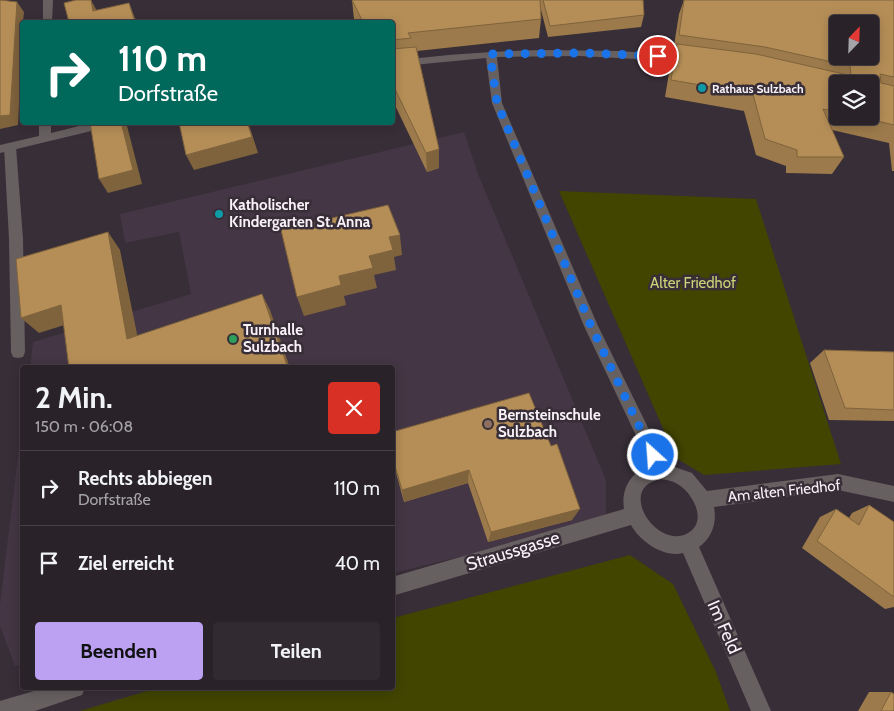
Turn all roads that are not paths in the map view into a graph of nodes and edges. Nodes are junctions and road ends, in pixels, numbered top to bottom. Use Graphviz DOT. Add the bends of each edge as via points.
graph roads {
  1 [pos="48,0"];
  2 [pos="48,20"];
  3 [pos="490,54"];
  4 [pos="700,60"];
  5 [pos="395,64"];
  6 [pos="45,125"];
  7 [pos="99,125"];
  8 [pos="45,138"];
  9 [pos="5,148"];
  10 [pos="18,352"];
  11 [pos="661,471"];
  12 [pos="894,494"];
  13 [pos="704,500"];
  14 [pos="634,515"];
  15 [pos="688,544"];
  16 [pos="395,586"];
  17 [pos="69,690"];
  18 [pos="2,711"];
  19 [pos="761,711"];
  1 -- 2 [label="street"];
  3 -- 4 [label="street" via="584,53"];
  3 -- 5 [label="street"];
  3 -- 11 [label="street" via="497,103 591,326"];
  6 -- 8 [label="street"];
  7 -- 8 [label="street"];
  8 -- 9 [label="street"];
  9 -- 10 [label="street" via="16,240"];
  11 -- 13 [label="street" via="686,479"];
  11 -- 14 [label="street" via="646,474 636,484 631,499"];
  12 -- 13 [label="street, Am alten Friedhof" via="838,482"];
  13 -- 15 [label="street" via="705,526 699,537"];
  14 -- 15 [label="street" via="656,540 672,545"];
  14 -- 16 [label="street, Straussgasse"];
  15 -- 19 [label="street, Im Feld"];
  17 -- 18 [label="street"];
}
